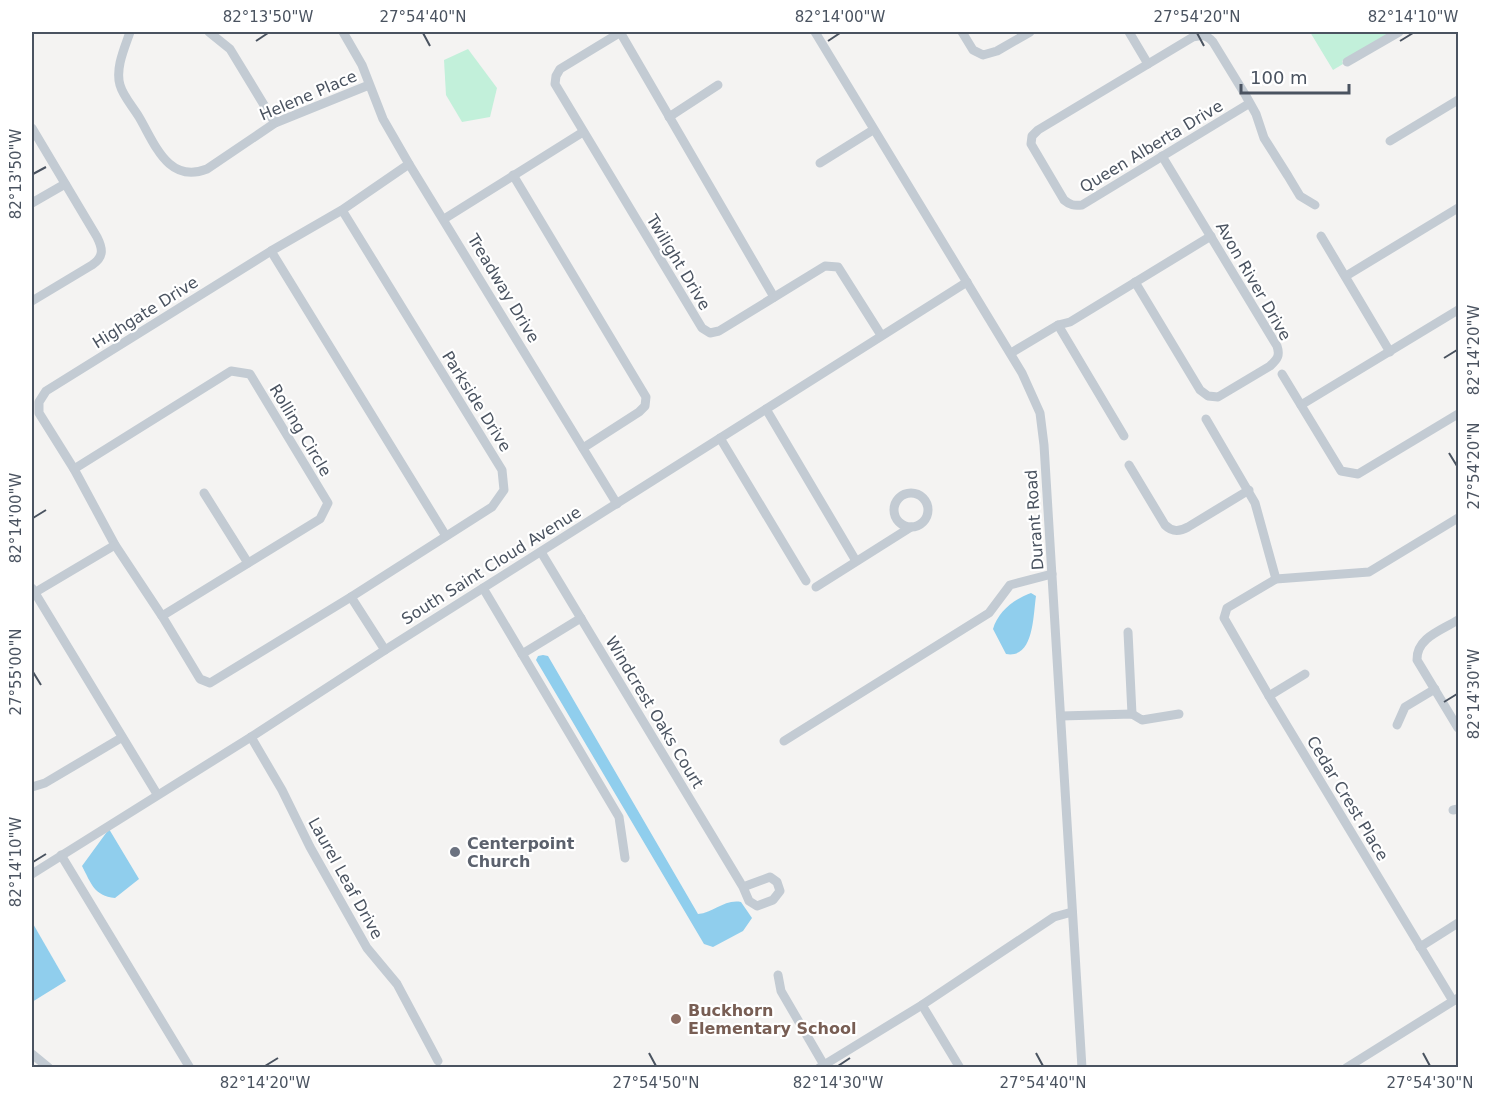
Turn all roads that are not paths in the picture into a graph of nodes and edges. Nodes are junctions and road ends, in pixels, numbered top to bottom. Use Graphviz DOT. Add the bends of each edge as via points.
graph roads {
  1 [pos="130,32"];
  2 [pos="209,32"];
  3 [pos="343,32"];
  4 [pos="621,32"];
  5 [pos="814,32"];
  6 [pos="962,32"];
  7 [pos="1030,32"];
  8 [pos="1129,32"];
  9 [pos="1399,32"];
  10 [pos="1347,62"];
  11 [pos="1148,64"];
  12 [pos="369,85"];
  13 [pos="718,86"];
  14 [pos="1458,100"];
  15 [pos="1250,103"];
  16 [pos="669,117"];
  17 [pos="274,123"];
  18 [pos="32,128"];
  19 [pos="873,130"];
  20 [pos="583,132"];
  21 [pos="1390,141"];
  22 [pos="1162,156"];
  23 [pos="820,163"];
  24 [pos="409,164"];
  25 [pos="513,175"];
  26 [pos="65,184"];
  27 [pos="32,203"];
  28 [pos="1315,205"];
  29 [pos="1458,208"];
  30 [pos="342,210"];
  31 [pos="444,219"];
  32 [pos="1211,236"];
  33 [pos="1321,236"];
  34 [pos="271,251"];
  35 [pos="1346,276"];
  36 [pos="967,282"];
  37 [pos="1135,282"];
  38 [pos="774,297"];
  39 [pos="32,302"];
  40 [pos="1458,310"];
  41 [pos="1058,325"];
  42 [pos="880,335"];
  43 [pos="1390,352"];
  44 [pos="1011,353"];
  45 [pos="1282,374"];
  46 [pos="1301,405"];
  47 [pos="766,410"];
  48 [pos="1458,414"];
  49 [pos="1206,419"];
  50 [pos="1124,436"];
  51 [pos="720,438"];
  52 [pos="583,448"];
  53 [pos="1129,465"];
  54 [pos="74,469"];
  55 [pos="1249,490"];
  56 [pos="204,493"];
  57 [pos="617,504"];
  58 [pos="1458,518"];
  59 [pos="911,526"];
  60 [pos="446,536"];
  61 [pos="115,545"];
  62 [pos="541,552"];
  63 [pos="856,561"];
  64 [pos="248,563"];
  65 [pos="1052,574"];
  66 [pos="1276,579"];
  67 [pos="806,582"];
  68 [pos="816,587"];
  69 [pos="483,588"];
  70 [pos="33,591"];
  71 [pos="351,597"];
  72 [pos="162,616"];
  73 [pos="581,618"];
  74 [pos="1458,620"];
  75 [pos="1128,632"];
  76 [pos="385,650"];
  77 [pos="522,654"];
  78 [pos="1305,674"];
  79 [pos="1435,689"];
  80 [pos="1269,696"];
  81 [pos="1132,714"];
  82 [pos="1179,714"];
  83 [pos="1061,716"];
  84 [pos="1397,725"];
  85 [pos="1458,728"];
  86 [pos="251,737"];
  87 [pos="122,738"];
  88 [pos="784,741"];
  89 [pos="32,787"];
  90 [pos="157,794"];
  91 [pos="61,855"];
  92 [pos="625,858"];
  93 [pos="32,874"];
  94 [pos="743,887"];
  95 [pos="1072,912"];
  96 [pos="1458,923"];
  97 [pos="1420,947"];
  98 [pos="778,975"];
  99 [pos="1456,999"];
  100 [pos="922,1005"];
  101 [pos="32,1054"];
  102 [pos="1360,1059"];
  103 [pos="438,1061"];
  104 [pos="822,1066"];
  105 [pos="49,1068"];
  106 [pos="190,1068"];
  107 [pos="960,1068"];
  108 [pos="1082,1068"];
  109 [pos="1346,1068"];
  110 [pos="1366,1068"];
  1 -- 17 [label="street, Helene Place" via="119,66 120,85 169,165 183,172 201,171"];
  2 -- 17 [label="street" via="230,50"];
  3 -- 12 [label="street, Treadway Drive"];
  4 -- 16 [label="street"];
  4 -- 20 [label="street, Twilight Drive" via="564,66 556,76 556,88"];
  5 -- 19 [label="street, Durant Road"];
  6 -- 7 [label="street" via="973,50 983,55"];
  8 -- 11 [label="street"];
  9 -- 10 [label="street"];
  11 -- 15 [label="street, Queen Alberta Drive" via="1203,34 1213,42"];
  11 -- 22 [label="street, Queen Alberta Drive" via="1038,130 1031,144 1064,200 1076,206"];
  12 -- 17 [label="street, Helene Place"];
  12 -- 24 [label="street, Treadway Drive"];
  13 -- 16 [label="street"];
  14 -- 21 [label="street"];
  15 -- 22 [label="street, Queen Alberta Drive"];
  15 -- 28 [label="street, Queen Alberta Drive" via="1264,138 1300,196"];
  16 -- 38 [label="street"];
  18 -- 26 [label="street"];
  19 -- 23 [label="street"];
  19 -- 36 [label="street, Durant Road"];
  20 -- 25 [label="street"];
  20 -- 38 [label="street, Twilight Drive" via="702,328 710,333 719,331"];
  22 -- 32 [label="street, Avon River Drive"];
  24 -- 30 [label="street, Highgate Drive"];
  24 -- 31 [label="street, Treadway Drive"];
  25 -- 31 [label="street"];
  25 -- 52 [label="street" via="646,397 639,412"];
  26 -- 27 [label="street"];
  26 -- 39 [label="street" via="97,237 101,256"];
  29 -- 35 [label="street"];
  30 -- 34 [label="street, Highgate Drive"];
  30 -- 60 [label="street, Parkside Drive" via="502,470 504,490 492,507"];
  31 -- 52 [label="street, Treadway Drive"];
  32 -- 37 [label="street"];
  32 -- 37 [label="street, Avon River Drive" via="1276,346 1277,360 1270,366 1218,397 1208,396 1200,390"];
  33 -- 35 [label="street"];
  34 -- 54 [label="street, Highgate Drive" via="46,391 39,402 39,413"];
  34 -- 60 [label="street"];
  35 -- 43 [label="street"];
  36 -- 42 [label="street, South Saint Cloud Avenue"];
  36 -- 44 [label="street, Durant Road"];
  37 -- 41 [label="street" via="1070,322"];
  38 -- 42 [label="street, Twilight Drive" via="825,266 838,267"];
  40 -- 43 [label="street"];
  41 -- 44 [label="street"];
  41 -- 50 [label="street"];
  42 -- 47 [label="street, South Saint Cloud Avenue"];
  43 -- 46 [label="street"];
  44 -- 65 [label="street, Durant Road" via="1040,413"];
  45 -- 46 [label="street"];
  46 -- 48 [label="street" via="1341,471 1358,474"];
  47 -- 51 [label="street, South Saint Cloud Avenue"];
  47 -- 63 [label="street"];
  49 -- 55 [label="street"];
  51 -- 57 [label="street, South Saint Cloud Avenue"];
  51 -- 67 [label="street"];
  52 -- 57 [label="street, Treadway Drive"];
  53 -- 55 [label="street" via="1165,525 1174,530 1183,530"];
  54 -- 61 [label="street, Highgate Drive"];
  54 -- 64 [label="street, Rolling Circle" via="231,370 250,374 328,503 320,519"];
  55 -- 66 [label="street"];
  56 -- 64 [label="street"];
  57 -- 62 [label="street, South Saint Cloud Avenue"];
  58 -- 66 [label="street" via="1369,572"];
  59 -- 63 [label="street"];
  60 -- 71 [label="street, Parkside Drive"];
  61 -- 70 [label="street"];
  61 -- 72 [label="street, Highgate Drive"];
  62 -- 69 [label="street, South Saint Cloud Avenue"];
  62 -- 73 [label="street, Windcrest Oaks Court"];
  63 -- 68 [label="street"];
  64 -- 72 [label="street, Rolling Circle"];
  65 -- 83 [label="street, Durant Road"];
  65 -- 88 [label="street" via="1010,585 988,613"];
  66 -- 80 [label="street, Cedar Crest Place" via="1245,596 1224,615"];
  69 -- 76 [label="street, South Saint Cloud Avenue"];
  69 -- 77 [label="street"];
  70 -- 87 [label="street"];
  71 -- 72 [label="street, Highgate Drive" via="210,683 200,679"];
  71 -- 76 [label="street"];
  73 -- 77 [label="street"];
  73 -- 94 [label="street, Windcrest Oaks Court"];
  74 -- 79 [label="street" via="1420,643 1416,651 1417,660"];
  75 -- 81 [label="street"];
  76 -- 86 [label="street, South Saint Cloud Avenue"];
  77 -- 92 [label="street" via="619,817"];
  78 -- 80 [label="street"];
  79 -- 84 [label="street" via="1405,707"];
  79 -- 85 [label="street"];
  80 -- 97 [label="street, Cedar Crest Place"];
  81 -- 82 [label="street" via="1142,720"];
  81 -- 83 [label="street"];
  83 -- 95 [label="street, Durant Road"];
  86 -- 90 [label="street, South Saint Cloud Avenue"];
  86 -- 103 [label="street, Laurel Leaf Drive" via="367,948 397,984"];
  87 -- 89 [label="street"];
  87 -- 90 [label="street"];
  90 -- 91 [label="street, South Saint Cloud Avenue"];
  91 -- 93 [label="street, South Saint Cloud Avenue"];
  91 -- 106 [label="street"];
  95 -- 100 [label="street" via="1054,917"];
  95 -- 108 [label="street, Durant Road"];
  96 -- 97 [label="street"];
  97 -- 99 [label="street, Cedar Crest Place"];
  98 -- 104 [label="street" via="781,991"];
  99 -- 102 [label="street"];
  100 -- 104 [label="street"];
  100 -- 107 [label="street"];
  101 -- 105 [label="street"];
  102 -- 109 [label="street"];
  102 -- 110 [label="street"];
}
